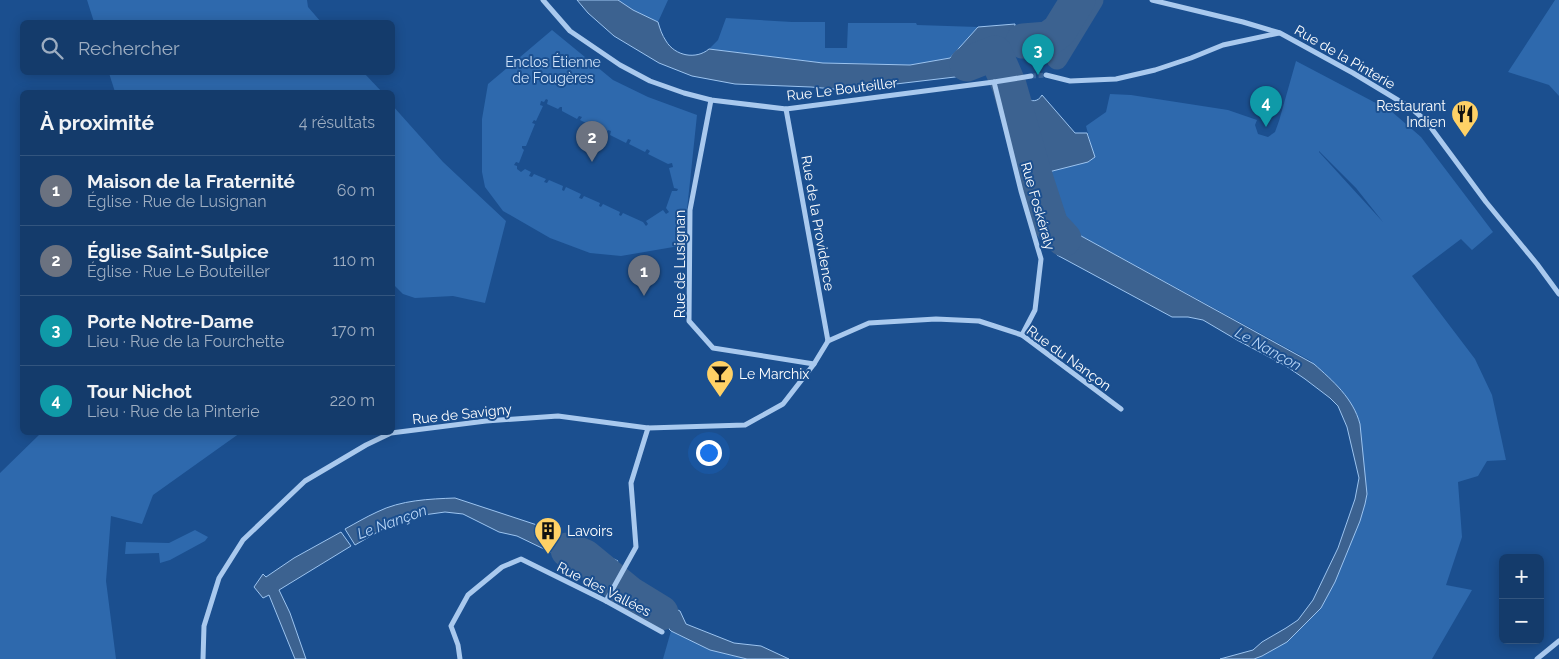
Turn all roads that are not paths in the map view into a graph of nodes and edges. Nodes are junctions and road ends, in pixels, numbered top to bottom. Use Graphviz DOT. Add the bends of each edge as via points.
graph roads {
  1 [pos="543,0"];
  2 [pos="1152,0"];
  3 [pos="1280,33"];
  4 [pos="1046,75"];
  5 [pos="1031,76"];
  6 [pos="994,82"];
  7 [pos="711,100"];
  8 [pos="786,108"];
  9 [pos="1559,294"];
  10 [pos="1022,335"];
  11 [pos="828,341"];
  12 [pos="814,364"];
  13 [pos="1121,409"];
  14 [pos="648,428"];
  15 [pos="395,432"];
  16 [pos="387,435"];
  17 [pos="606,601"];
  18 [pos="662,632"];
  19 [pos="1559,641"];
  20 [pos="203,659"];
  21 [pos="460,659"];
  22 [pos="1538,659"];
  1 -- 7 [label="street, Rue Le Bouteiller" via="570,31 620,65 650,81"];
  2 -- 3 [label="street, Rue de la Pinterie"];
  3 -- 4 [label="street" via="1223,45 1155,70 1116,79 1070,81"];
  3 -- 9 [label="street, Rue de la Pinterie" via="1353,73 1411,108 1426,121"];
  5 -- 6 [label="street, Rue Le Bouteiller"];
  6 -- 8 [label="street, Rue Le Bouteiller"];
  6 -- 10 [label="street, Rue Foskéraly" via="1041,259 1035,310"];
  7 -- 8 [label="street, Rue Le Bouteiller"];
  7 -- 12 [label="street, Rue de Lusignan" via="690,210 689,321 713,348"];
  8 -- 11 [label="street, Rue de la Providence"];
  10 -- 11 [label="street, Rue du Nançon" via="979,321 936,319 868,323"];
  10 -- 13 [label="street, Rue du Nançon"];
  11 -- 12 [label="street, Rue de Savigny"];
  12 -- 14 [label="street, Rue de Savigny" via="783,404 746,425"];
  14 -- 15 [label="street, Rue de Savigny" via="558,416"];
  14 -- 17 [label="street" via="631,482 636,547"];
  16 -- 20 [label="street, Rue de Savigny" via="305,480 243,540 219,578 204,626"];
  17 -- 18 [label="street, Rue des Vallées"];
  17 -- 21 [label="street, Rue des Vallées" via="521,559 508,564 468,595 451,626"];
  19 -- 22 [label="street"];
}
